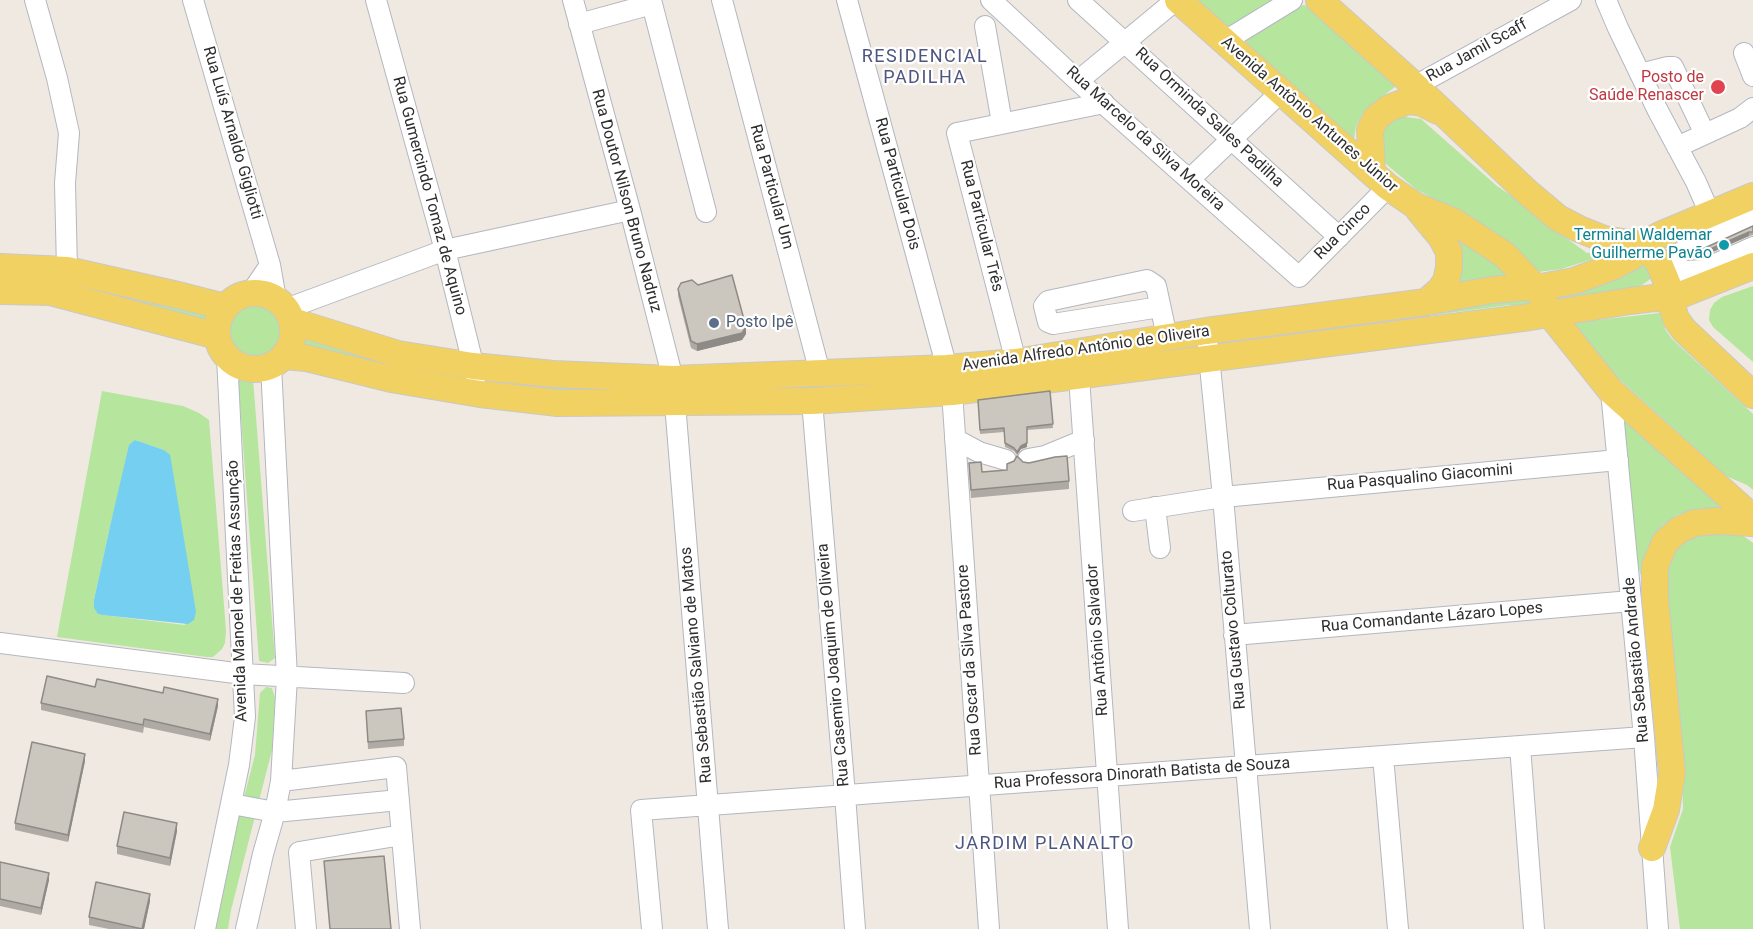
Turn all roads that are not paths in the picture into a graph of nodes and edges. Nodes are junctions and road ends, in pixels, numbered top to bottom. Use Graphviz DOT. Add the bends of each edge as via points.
graph roads {
  1 [pos="35,0"];
  2 [pos="193,0"];
  3 [pos="376,0"];
  4 [pos="573,0"];
  5 [pos="722,0"];
  6 [pos="847,0"];
  7 [pos="992,0"];
  8 [pos="1078,0"];
  9 [pos="1177,0"];
  10 [pos="1292,0"];
  11 [pos="1319,0"];
  12 [pos="1571,0"];
  13 [pos="1606,0"];
  14 [pos="652,2"];
  15 [pos="579,24"];
  16 [pos="985,26"];
  17 [pos="1225,41"];
  18 [pos="1126,42"];
  19 [pos="1744,53"];
  20 [pos="1640,74"];
  21 [pos="1753,76"];
  22 [pos="1078,81"];
  23 [pos="1415,86"];
  24 [pos="1281,92"];
  25 [pos="1104,103"];
  26 [pos="1753,108"];
  27 [pos="1442,112"];
  28 [pos="1002,123"];
  29 [pos="1705,134"];
  30 [pos="1232,140"];
  31 [pos="1677,147"];
  32 [pos="1190,179"];
  33 [pos="1380,180"];
  34 [pos="1753,196"];
  35 [pos="1416,206"];
  36 [pos="630,210"];
  37 [pos="706,212"];
  38 [pos="1710,214"];
  39 [pos="1753,217"];
  40 [pos="1339,237"];
  41 [pos="1642,245"];
  42 [pos="1753,247"];
  43 [pos="445,250"];
  44 [pos="270,265"];
  45 [pos="1753,266"];
  46 [pos="0,267"];
  47 [pos="67,270"];
  48 [pos="1663,273"];
  49 [pos="1299,277"];
  50 [pos="1536,288"];
  51 [pos="1694,289"];
  52 [pos="0,291"];
  53 [pos="251,293"];
  54 [pos="1670,299"];
  55 [pos="1426,302"];
  56 [pos="225,307"];
  57 [pos="1160,307"];
  58 [pos="285,310"];
  59 [pos="1549,313"];
  60 [pos="1206,331"];
  61 [pos="1167,337"];
  62 [pos="222,347"];
  63 [pos="1707,352"];
  64 [pos="1209,357"];
  65 [pos="277,361"];
  66 [pos="1016,362"];
  67 [pos="1078,363"];
  68 [pos="473,366"];
  69 [pos="820,374"];
  70 [pos="950,380"];
  71 [pos="674,391"];
  72 [pos="1611,391"];
  73 [pos="480,394"];
  74 [pos="1753,395"];
  75 [pos="812,401"];
  76 [pos="955,439"];
  77 [pos="1084,440"];
  78 [pos="1028,459"];
  79 [pos="1006,460"];
  80 [pos="1618,460"];
  81 [pos="1223,496"];
  82 [pos="1155,507"];
  83 [pos="1133,511"];
  84 [pos="1753,518"];
  85 [pos="1753,524"];
  86 [pos="1160,548"];
  87 [pos="1631,602"];
  88 [pos="1234,635"];
  89 [pos="0,643"];
  90 [pos="243,674"];
  91 [pos="287,677"];
  92 [pos="404,683"];
  93 [pos="1644,738"];
  94 [pos="1520,746"];
  95 [pos="1383,756"];
  96 [pos="1245,766"];
  97 [pos="1107,776"];
  98 [pos="280,781"];
  99 [pos="979,786"];
  100 [pos="845,795"];
  101 [pos="399,800"];
  102 [pos="232,804"];
  103 [pos="708,805"];
  104 [pos="275,812"];
  105 [pos="402,836"];
  106 [pos="1652,848"];
  107 [pos="204,929"];
  108 [pos="246,929"];
  109 [pos="306,929"];
  110 [pos="410,929"];
  111 [pos="652,929"];
  112 [pos="718,929"];
  113 [pos="855,929"];
  114 [pos="989,929"];
  115 [pos="1118,929"];
  116 [pos="1260,929"];
  117 [pos="1398,929"];
  118 [pos="1534,929"];
  119 [pos="1658,929"];
  1 -- 47 [label="street" via="69,133 65,183"];
  2 -- 44 [label="street, Rua Luís Arnaldo Gigliotti"];
  3 -- 43 [label="street, Rua Gumercindo Tomaz de Aquino"];
  4 -- 15 [label="street, Rua Doutor Nilson Bruno Nadruz"];
  5 -- 69 [label="street, Rua Particular Um"];
  6 -- 70 [label="street, Rua Particular Dois"];
  7 -- 22 [label="street, Rua Marcelo da Silva Moreira"];
  8 -- 18 [label="street, Rua Orminda Salles Padilha"];
  9 -- 17 [label="main road, Avenida Antônio Antunes Júnior"];
  9 -- 18 [label="street"];
  10 -- 17 [label="street"];
  11 -- 23 [label="main road"];
  12 -- 23 [label="street, Rua Jamil Scaff"];
  13 -- 20 [label="street"];
  14 -- 15 [label="street"];
  14 -- 37 [label="street"];
  15 -- 36 [label="street, Rua Doutor Nilson Bruno Nadruz"];
  16 -- 28 [label="street"];
  17 -- 24 [label="main road, Avenida Antônio Antunes Júnior"];
  18 -- 22 [label="street"];
  18 -- 30 [label="street, Rua Orminda Salles Padilha"];
  19 -- 21 [label="street"];
  20 -- 29 [label="street" via="1673,67"];
  20 -- 31 [label="street"];
  22 -- 25 [label="street, Rua Marcelo da Silva Moreira"];
  23 -- 27 [label="main road"];
  24 -- 30 [label="street"];
  24 -- 33 [label="main road, Avenida Antônio Antunes Júnior"];
  25 -- 28 [label="street, Rua Particular Três"];
  25 -- 32 [label="street, Rua Marcelo da Silva Moreira"];
  26 -- 29 [label="street"];
  27 -- 33 [label="main road" via="1408,101 1376,118 1370,130"];
  27 -- 41 [label="main road" via="1558,218 1604,239"];
  28 -- 66 [label="street, Rua Particular Três" via="957,134"];
  29 -- 31 [label="street"];
  30 -- 32 [label="street"];
  30 -- 40 [label="street, Rua Orminda Salles Padilha"];
  31 -- 38 [label="street"];
  32 -- 49 [label="street, Rua Marcelo da Silva Moreira"];
  33 -- 35 [label="main road, Avenida Antônio Antunes Júnior"];
  33 -- 40 [label="street, Rua Cinco"];
  34 -- 38 [label="main road, Avenida Alfredo Antônio de Oliveira"];
  35 -- 50 [label="main road, Avenida Antônio Antunes Júnior" via="1482,239 1505,255"];
  35 -- 55 [label="main road" via="1449,252 1446,281"];
  36 -- 43 [label="street"];
  36 -- 71 [label="street, Rua Doutor Nilson Bruno Nadruz"];
  38 -- 41 [label="main road, Avenida Alfredo Antônio de Oliveira"];
  39 -- 48 [label="street" via="1691,244"];
  40 -- 49 [label="street, Rua Cinco"];
  41 -- 48 [label="main road" via="1658,261"];
  41 -- 50 [label="main road, Avenida Alfredo Antônio de Oliveira" via="1633,256 1612,267 1574,281"];
  42 -- 48 [label="street" via="1702,270"];
  43 -- 58 [label="street"];
  43 -- 68 [label="street, Rua Gumercindo Tomaz de Aquino"];
  44 -- 53 [label="street"];
  44 -- 58 [label="street, Rua Luís Arnaldo Gigliotti"];
  45 -- 51 [label="main road, Avenida Alfredo Antônio de Oliveira"];
  46 -- 47 [label="main road"];
  47 -- 56 [label="main road"];
  48 -- 54 [label="main road"];
  50 -- 55 [label="main road, Avenida Alfredo Antônio de Oliveira" via="1491,290"];
  50 -- 59 [label="main road, Avenida Antônio Antunes Júnior"];
  51 -- 54 [label="main road, Avenida Alfredo Antônio de Oliveira"];
  51 -- 63 [label="main road" via="1689,315"];
  52 -- 62 [label="main road" via="50,292"];
  53 -- 56 [label="main road" via="236,297"];
  53 -- 58 [label="main road" via="267,294"];
  54 -- 59 [label="main road, Avenida Alfredo Antônio de Oliveira" via="1630,300"];
  54 -- 63 [label="main road" via="1676,319"];
  55 -- 60 [label="main road, Avenida Alfredo Antônio de Oliveira"];
  56 -- 62 [label="main road" via="218,321"];
  57 -- 57 [label="street" via="1156,286 1147,280 1048,301 1044,306 1048,322 1053,324"];
  57 -- 61 [label="street"];
  58 -- 65 [label="main road" via="292,340"];
  58 -- 68 [label="main road, Avenida Alfredo Antônio de Oliveira" via="398,354"];
  59 -- 64 [label="main road, Avenida Alfredo Antônio de Oliveira"];
  59 -- 72 [label="main road, Avenida Antônio Antunes Júnior"];
  60 -- 61 [label="main road, Avenida Alfredo Antônio de Oliveira"];
  60 -- 64 [label="street, Rua Gustavo Colturato"];
  61 -- 67 [label="main road, Avenida Alfredo Antônio de Oliveira"];
  62 -- 65 [label="main road" via="244,368 258,369"];
  62 -- 90 [label="street, Avenida Manoel de Freitas Assunção"];
  63 -- 74 [label="main road"];
  64 -- 67 [label="main road, Avenida Alfredo Antônio de Oliveira"];
  64 -- 81 [label="street, Rua Gustavo Colturato"];
  65 -- 73 [label="main road, Avenida Alfredo Antônio de Oliveira" via="306,358 391,379"];
  65 -- 91 [label="street"];
  66 -- 67 [label="main road, Avenida Alfredo Antônio de Oliveira"];
  66 -- 70 [label="main road, Avenida Alfredo Antônio de Oliveira"];
  67 -- 70 [label="main road, Avenida Alfredo Antônio de Oliveira"];
  67 -- 77 [label="street, Rua Antônio Salvador"];
  68 -- 71 [label="main road, Avenida Alfredo Antônio de Oliveira"];
  68 -- 73 [label="street, Rua Gumercindo Tomaz de Aquino"];
  69 -- 70 [label="main road, Avenida Alfredo Antônio de Oliveira"];
  69 -- 71 [label="main road, Avenida Alfredo Antônio de Oliveira"];
  70 -- 75 [label="main road, Avenida Alfredo Antônio de Oliveira"];
  70 -- 76 [label="street, Rua Oscar da Silva Pastore"];
  71 -- 73 [label="main road, Avenida Alfredo Antônio de Oliveira" via="558,404"];
  71 -- 75 [label="main road, Avenida Alfredo Antônio de Oliveira"];
  71 -- 103 [label="street, Rua Sebastião Salviano de Matos"];
  72 -- 80 [label="street, Rua Sebastião Andrade"];
  72 -- 84 [label="main road, Avenida Antônio Antunes Júnior"];
  75 -- 100 [label="street, Rua Casemiro Joaquim de Oliveira"];
  76 -- 79 [label="street"];
  76 -- 99 [label="street, Rua Oscar da Silva Pastore"];
  77 -- 78 [label="street"];
  77 -- 97 [label="street, Rua Antônio Salvador"];
  80 -- 81 [label="street, Rua Pasqualino Giacomini"];
  80 -- 87 [label="street, Rua Sebastião Andrade"];
  81 -- 82 [label="street, Rua Pasqualino Giacomini"];
  81 -- 88 [label="street, Rua Gustavo Colturato"];
  82 -- 83 [label="street, Rua Pasqualino Giacomini"];
  82 -- 86 [label="street"];
  85 -- 106 [label="main road" via="1694,523 1665,542 1654,566 1672,773 1666,810"];
  87 -- 88 [label="street, Rua Comandante Lázaro Lopes"];
  87 -- 93 [label="street, Rua Sebastião Andrade"];
  88 -- 96 [label="street, Rua Gustavo Colturato"];
  89 -- 90 [label="street"];
  90 -- 91 [label="street"];
  90 -- 102 [label="street, Avenida Manoel de Freitas Assunção" via="245,717"];
  91 -- 92 [label="street"];
  91 -- 98 [label="street"];
  93 -- 94 [label="street, Rua Professora Dinorath Batista de Souza"];
  93 -- 106 [label="street, Rua Sebastião Andrade"];
  94 -- 95 [label="street, Rua Professora Dinorath Batista de Souza"];
  94 -- 118 [label="street"];
  95 -- 96 [label="street, Rua Professora Dinorath Batista de Souza"];
  95 -- 117 [label="street"];
  96 -- 97 [label="street, Rua Professora Dinorath Batista de Souza"];
  96 -- 116 [label="street, Rua Gustavo Colturato"];
  97 -- 99 [label="street, Rua Professora Dinorath Batista de Souza"];
  97 -- 115 [label="street, Rua Antônio Salvador"];
  98 -- 101 [label="street" via="396,767"];
  98 -- 104 [label="street"];
  99 -- 100 [label="street, Rua Professora Dinorath Batista de Souza"];
  99 -- 114 [label="street, Rua Oscar da Silva Pastore"];
  100 -- 103 [label="street, Rua Professora Dinorath Batista de Souza"];
  100 -- 113 [label="street, Rua Casemiro Joaquim de Oliveira"];
  101 -- 104 [label="street"];
  101 -- 105 [label="street"];
  102 -- 104 [label="street"];
  102 -- 107 [label="street, Avenida Manoel de Freitas Assunção"];
  103 -- 111 [label="street, Rua Professora Dinorath Batista de Souza" via="641,810"];
  103 -- 112 [label="street, Rua Sebastião Salviano de Matos"];
  104 -- 108 [label="street"];
  105 -- 109 [label="street" via="299,852"];
  105 -- 110 [label="street"];
  106 -- 119 [label="street, Rua Sebastião Andrade"];
}
